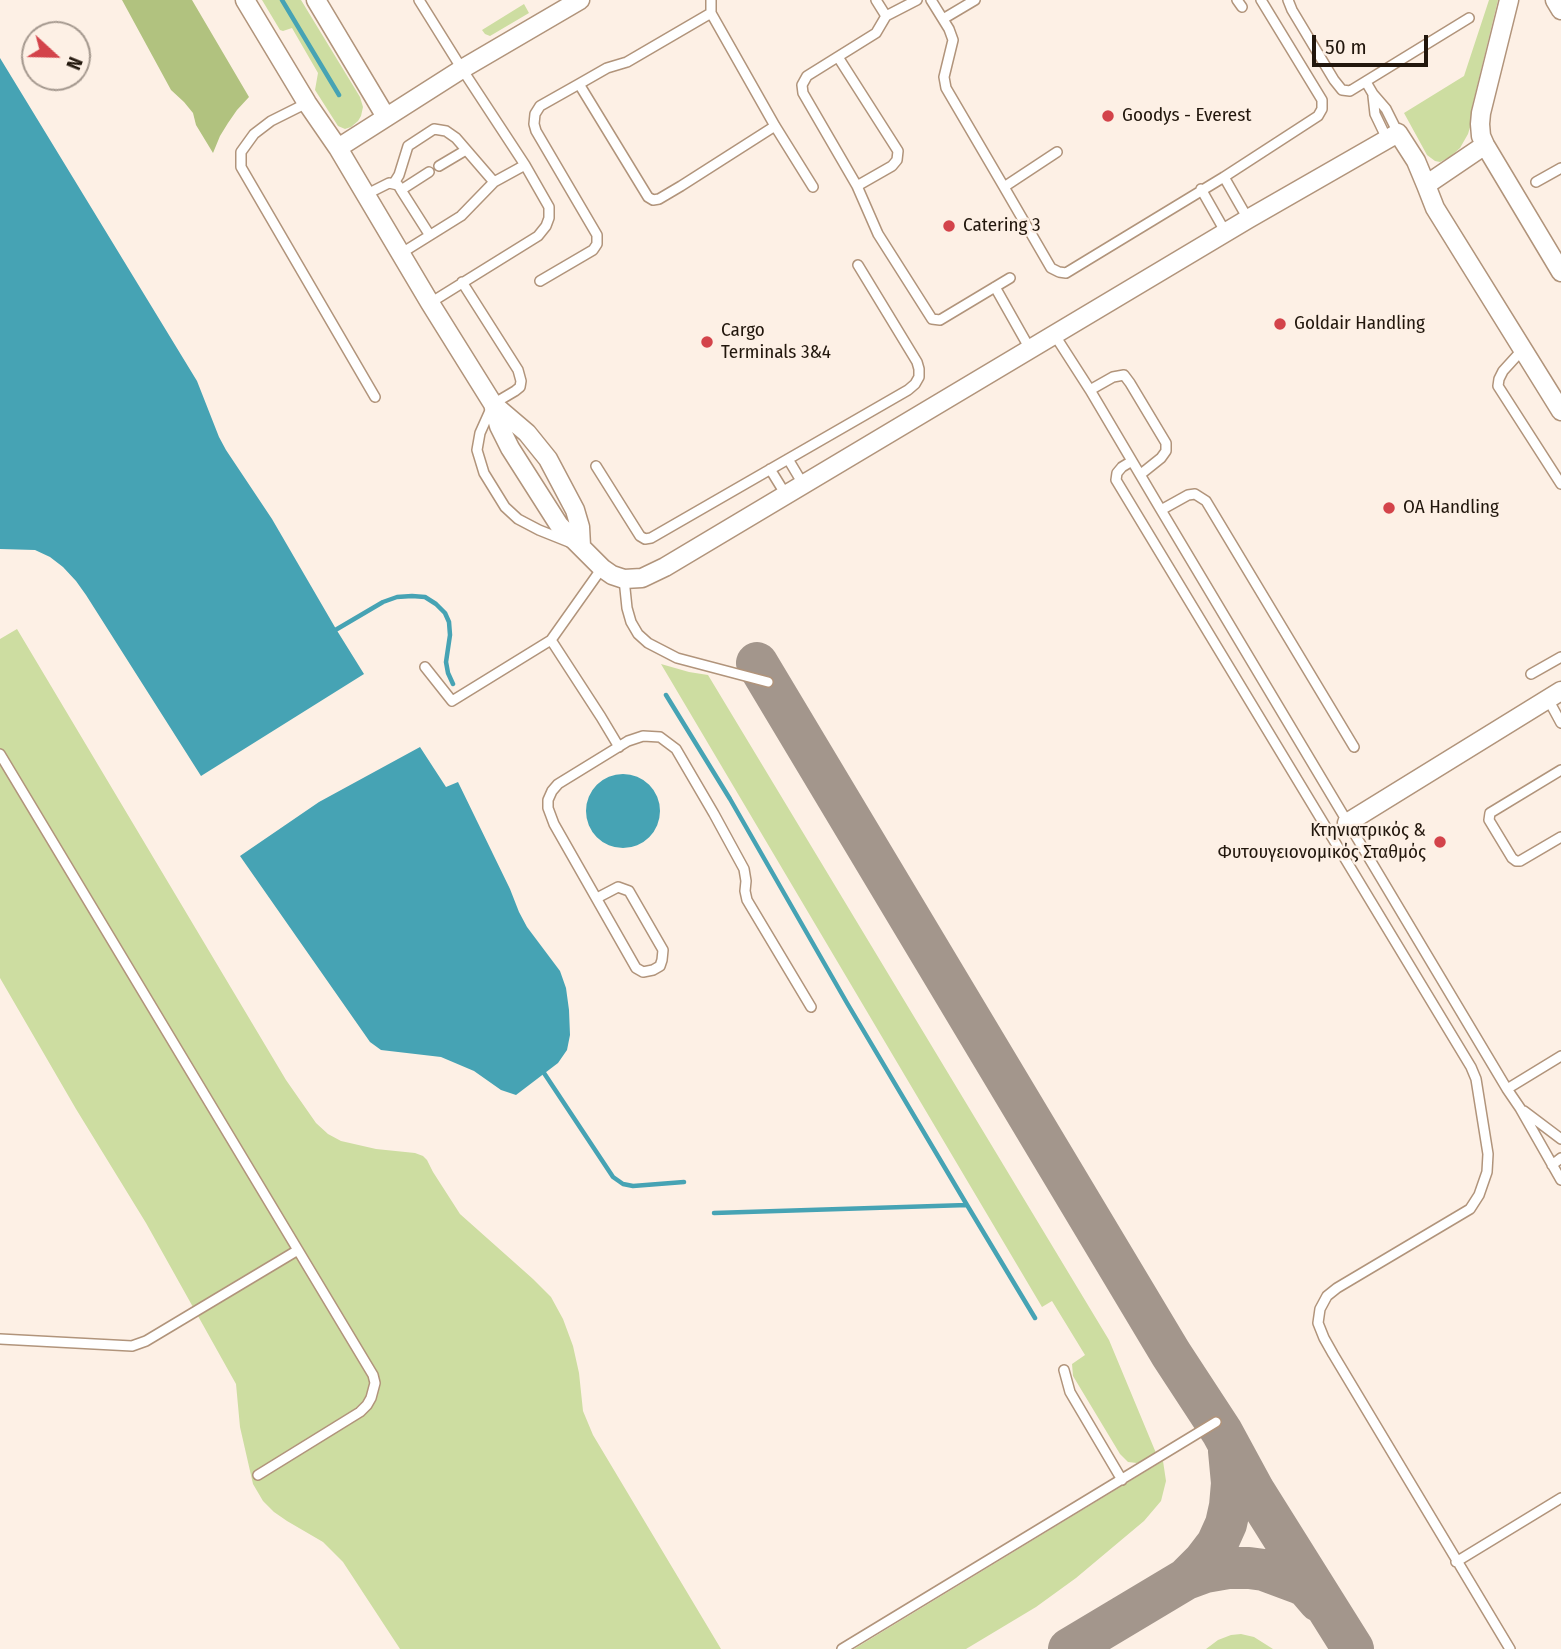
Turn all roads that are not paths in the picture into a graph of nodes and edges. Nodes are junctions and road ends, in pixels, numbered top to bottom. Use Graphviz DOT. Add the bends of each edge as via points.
graph roads {
  1 [pos="245,0"];
  2 [pos="316,0"];
  3 [pos="419,0"];
  4 [pos="580,0"];
  5 [pos="711,0"];
  6 [pos="876,0"];
  7 [pos="917,0"];
  8 [pos="931,0"];
  9 [pos="975,0"];
  10 [pos="1261,0"];
  11 [pos="1287,0"];
  12 [pos="1509,0"];
  13 [pos="1555,0"];
  14 [pos="1561,10"];
  15 [pos="712,13"];
  16 [pos="886,16"];
  17 [pos="1469,18"];
  18 [pos="943,19"];
  19 [pos="838,57"];
  20 [pos="462,69"];
  21 [pos="1366,82"];
  22 [pos="579,84"];
  23 [pos="307,103"];
  24 [pos="386,117"];
  25 [pos="775,126"];
  26 [pos="1393,136"];
  27 [pos="1485,145"];
  28 [pos="338,148"];
  29 [pos="466,150"];
  30 [pos="1057,152"];
  31 [pos="525,164"];
  32 [pos="439,166"];
  33 [pos="1561,168"];
  34 [pos="429,172"];
  35 [pos="1224,177"];
  36 [pos="494,182"];
  37 [pos="1536,182"];
  38 [pos="1426,185"];
  39 [pos="398,186"];
  40 [pos="857,186"];
  41 [pos="813,187"];
  42 [pos="1004,187"];
  43 [pos="1201,189"];
  44 [pos="365,195"];
  45 [pos="1248,219"];
  46 [pos="1226,233"];
  47 [pos="429,234"];
  48 [pos="400,254"];
  49 [pos="858,265"];
  50 [pos="1560,269"];
  51 [pos="1010,278"];
  52 [pos="462,282"];
  53 [pos="540,282"];
  54 [pos="995,287"];
  55 [pos="430,303"];
  56 [pos="1054,334"];
  57 [pos="1030,349"];
  58 [pos="1522,349"];
  59 [pos="1090,390"];
  60 [pos="375,397"];
  61 [pos="493,404"];
  62 [pos="1561,411"];
  63 [pos="788,459"];
  64 [pos="1132,461"];
  65 [pos="596,466"];
  66 [pos="770,469"];
  67 [pos="1141,474"];
  68 [pos="803,484"];
  69 [pos="1561,484"];
  70 [pos="786,495"];
  71 [pos="1161,510"];
  72 [pos="581,546"];
  73 [pos="602,568"];
  74 [pos="624,579"];
  75 [pos="551,640"];
  76 [pos="1561,657"];
  77 [pos="425,667"];
  78 [pos="1531,674"];
  79 [pos="768,682"];
  80 [pos="1555,695"];
  81 [pos="1561,723"];
  82 [pos="619,747"];
  83 [pos="1354,747"];
  84 [pos="0,754"];
  85 [pos="1561,770"];
  86 [pos="1348,823"];
  87 [pos="1561,837"];
  88 [pos="597,898"];
  89 [pos="811,1007"];
  90 [pos="1561,1056"];
  91 [pos="1507,1089"];
  92 [pos="1520,1108"];
  93 [pos="1561,1139"];
  94 [pos="1561,1158"];
  95 [pos="1552,1165"];
  96 [pos="1561,1180"];
  97 [pos="299,1250"];
  98 [pos="0,1339"];
  99 [pos="1064,1370"];
  100 [pos="1216,1422"];
  101 [pos="258,1475"];
  102 [pos="1122,1480"];
  103 [pos="1561,1498"];
  104 [pos="1457,1562"];
  105 [pos="842,1649"];
  106 [pos="1510,1649"];
  1 -- 23 [label="street"];
  2 -- 24 [label="street"];
  3 -- 20 [label="lane"];
  4 -- 20 [label="street"];
  5 -- 15 [label="lane"];
  6 -- 16 [label="lane"];
  7 -- 16 [label="lane"];
  8 -- 18 [label="lane"];
  9 -- 18 [label="lane"];
  10 -- 35 [label="lane" via="1322,100 1322,109"];
  11 -- 21 [label="lane" via="1342,90"];
  12 -- 27 [label="street" via="1481,113"];
  13 -- 14 [label="street"];
  15 -- 22 [label="lane"];
  15 -- 25 [label="lane"];
  16 -- 19 [label="lane" via="876,33"];
  17 -- 21 [label="lane"];
  18 -- 42 [label="lane" via="953,40 946,88"];
  19 -- 40 [label="lane" via="807,76 803,93"];
  19 -- 40 [label="lane" via="898,151 892,166"];
  20 -- 24 [label="street"];
  20 -- 31 [label="lane"];
  21 -- 26 [label="lane" via="1386,109"];
  22 -- 25 [label="lane" via="653,200"];
  22 -- 53 [label="lane" via="540,106 534,124 597,235 597,244"];
  23 -- 28 [label="street"];
  23 -- 60 [label="lane" via="254,134 241,152 241,167"];
  24 -- 28 [label="street"];
  25 -- 41 [label="lane"];
  26 -- 38 [label="street" via="1416,161"];
  26 -- 45 [label="street"];
  27 -- 38 [label="street"];
  27 -- 50 [label="street"];
  28 -- 44 [label="street"];
  29 -- 32 [label="lane"];
  29 -- 36 [label="lane"];
  29 -- 39 [label="lane" via="446,131 434,129 408,146"];
  30 -- 42 [label="lane"];
  31 -- 36 [label="lane"];
  31 -- 52 [label="lane" via="549,207 546,226 538,236"];
  33 -- 37 [label="lane"];
  34 -- 39 [label="lane"];
  35 -- 43 [label="lane"];
  35 -- 45 [label="lane"];
  36 -- 47 [label="lane" via="461,216"];
  38 -- 58 [label="street" via="1435,208"];
  39 -- 44 [label="lane" via="389,183"];
  39 -- 47 [label="lane"];
  40 -- 54 [label="lane" via="878,234 932,319 940,320"];
  42 -- 43 [label="lane" via="1051,268 1066,273"];
  43 -- 46 [label="lane"];
  44 -- 48 [label="street"];
  45 -- 46 [label="street"];
  46 -- 56 [label="street"];
  47 -- 48 [label="lane"];
  48 -- 55 [label="street"];
  49 -- 63 [label="lane" via="917,362 919,377 908,390"];
  51 -- 54 [label="lane"];
  52 -- 55 [label="lane"];
  52 -- 61 [label="lane" via="522,381"];
  54 -- 57 [label="lane"];
  55 -- 61 [label="street"];
  56 -- 57 [label="street"];
  56 -- 59 [label="lane"];
  57 -- 68 [label="street"];
  58 -- 62 [label="street"];
  58 -- 69 [label="lane" via="1503,371 1498,386"];
  59 -- 64 [label="lane"];
  59 -- 67 [label="lane" via="1124,375 1130,383 1166,443 1161,458"];
  61 -- 72 [label="street" via="499,426 521,466 559,525"];
  61 -- 72 [label="street" via="527,433 548,459 575,510"];
  61 -- 72 [label="lane" via="477,450 484,473 505,507 529,526"];
  63 -- 66 [label="lane"];
  63 -- 68 [label="lane"];
  64 -- 67 [label="lane"];
  64 -- 104 [label="lane" via="1122,467 1116,480 1476,1079 1488,1154 1487,1172 1470,1209 1337,1288 1327,1296 1318,1323"];
  65 -- 66 [label="lane" via="645,539"];
  66 -- 70 [label="lane"];
  67 -- 71 [label="lane"];
  68 -- 70 [label="street"];
  70 -- 74 [label="street" via="653,573"];
  71 -- 83 [label="lane" via="1188,495 1206,501"];
  71 -- 86 [label="lane"];
  72 -- 73 [label="street"];
  73 -- 74 [label="street"];
  73 -- 75 [label="lane"];
  74 -- 79 [label="lane" via="631,622 648,643 677,658"];
  75 -- 77 [label="lane" via="452,701"];
  75 -- 82 [label="lane"];
  76 -- 78 [label="lane"];
  80 -- 81 [label="lane"];
  80 -- 86 [label="street"];
  82 -- 88 [label="lane" via="558,784 548,800 550,817"];
  82 -- 89 [label="lane" via="652,735 676,749 744,869 747,900"];
  84 -- 97 [label="lane"];
  85 -- 87 [label="lane" via="1490,813 1489,820 1516,861"];
  86 -- 91 [label="lane"];
  88 -- 88 [label="lane" via="636,968 643,972 660,966 663,950 629,891 618,887"];
  90 -- 91 [label="lane"];
  91 -- 92 [label="lane"];
  92 -- 93 [label="lane"];
  92 -- 95 [label="lane"];
  94 -- 95 [label="lane"];
  95 -- 96 [label="lane"];
  97 -- 98 [label="lane" via="132,1346"];
  97 -- 101 [label="lane" via="369,1367 373,1392 360,1412"];
  99 -- 102 [label="lane" via="1070,1392"];
  100 -- 102 [label="lane"];
  102 -- 105 [label="lane"];
  103 -- 104 [label="lane"];
  104 -- 106 [label="lane"];
}
